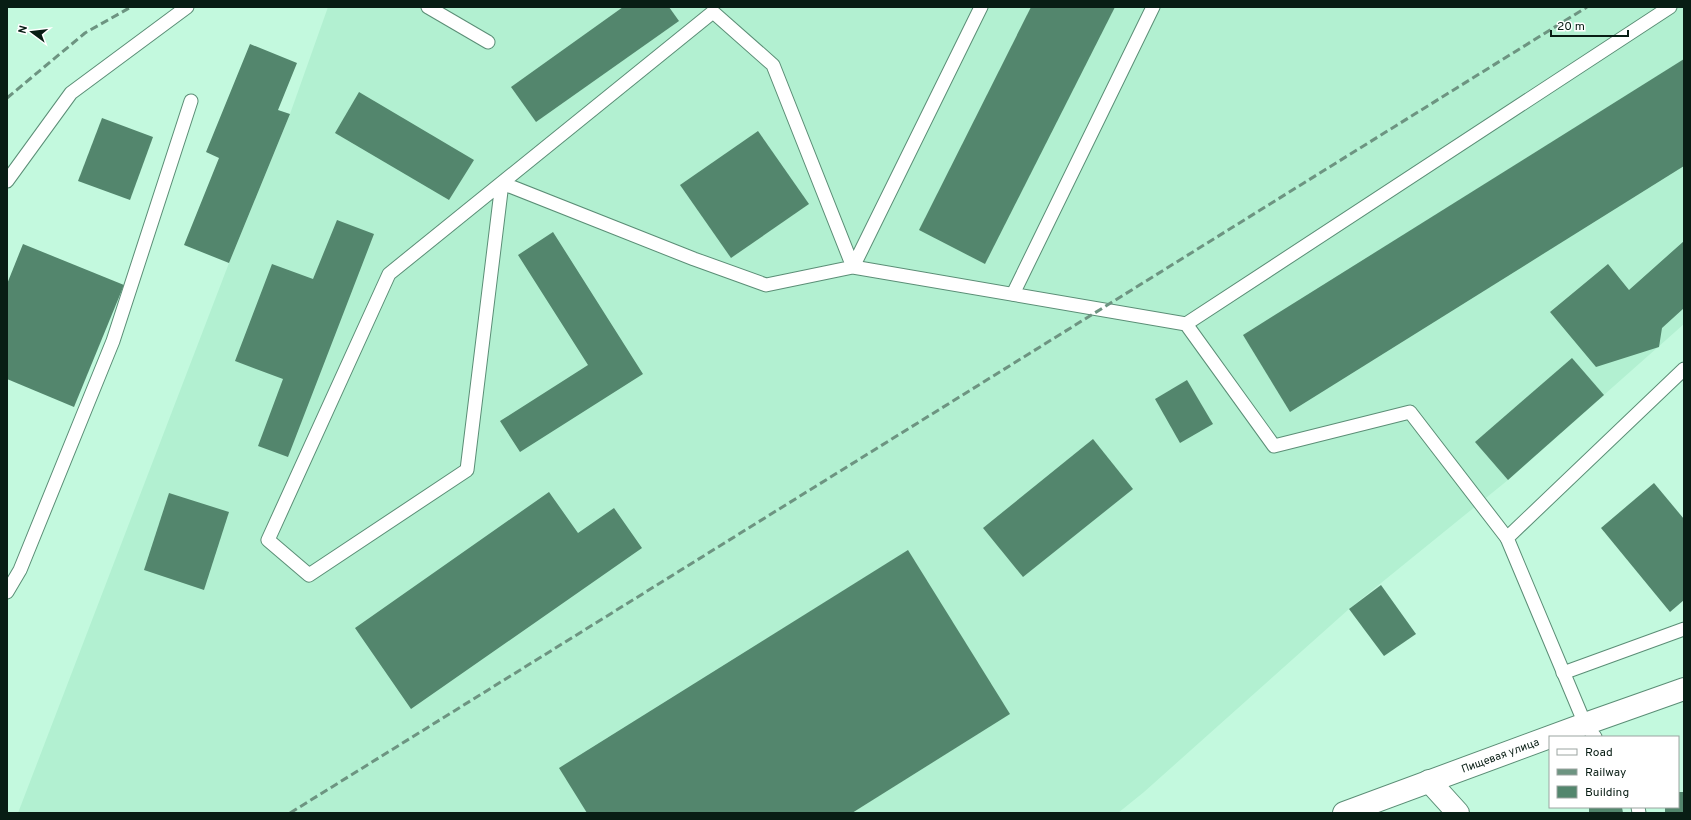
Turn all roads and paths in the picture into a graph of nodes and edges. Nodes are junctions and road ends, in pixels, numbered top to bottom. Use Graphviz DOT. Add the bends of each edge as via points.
graph roads {
  1 [pos="187,7"];
  2 [pos="428,7"];
  3 [pos="981,7"];
  4 [pos="1153,7"];
  5 [pos="1670,7"];
  6 [pos="488,42"];
  7 [pos="191,101"];
  8 [pos="7,181"];
  9 [pos="502,183"];
  10 [pos="853,266"];
  11 [pos="1013,294"];
  12 [pos="1186,324"];
  13 [pos="1684,369"];
  14 [pos="1507,538"];
  15 [pos="7,592"];
  16 [pos="1684,629"];
  17 [pos="1563,673"];
  18 [pos="1684,689"];
  19 [pos="1590,730"];
  20 [pos="1571,736"];
  21 [pos="1549,743"];
  22 [pos="1429,781"];
  23 [pos="1344,813"];
  24 [pos="1458,813"];
  1 -- 8 [label="lane" via="71,93"];
  2 -- 6 [label="lane"];
  3 -- 10 [label="lane"];
  4 -- 11 [label="lane"];
  5 -- 12 [label="lane"];
  7 -- 15 [label="lane" via="113,341 20,570"];
  9 -- 9 [label="lane" via="389,274 268,540 309,574 467,470"];
  9 -- 10 [label="lane" via="766,285"];
  9 -- 10 [label="lane" via="713,12 773,65"];
  10 -- 11 [label="lane"];
  11 -- 12 [label="lane"];
  12 -- 14 [label="lane" via="1274,446 1410,412"];
  13 -- 14 [label="lane"];
  14 -- 17 [label="lane"];
  16 -- 17 [label="lane"];
  17 -- 19 [label="lane"];
  18 -- 19 [label="main road, Пищевая улица"];
  19 -- 20 [label="main road, Пищевая улица"];
  21 -- 22 [label="main road, Пищевая улица"];
  22 -- 23 [label="main road, Пищевая улица"];
  22 -- 24 [label="main road"];
}
